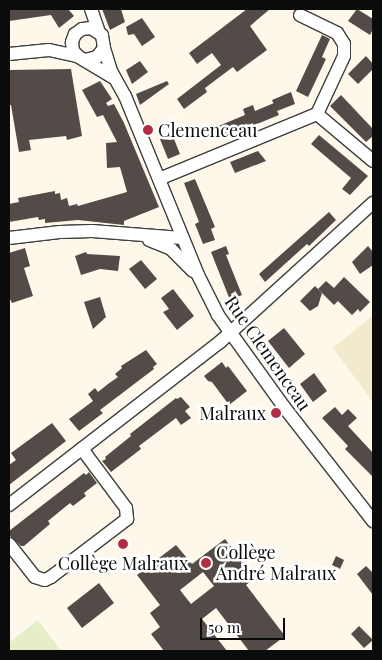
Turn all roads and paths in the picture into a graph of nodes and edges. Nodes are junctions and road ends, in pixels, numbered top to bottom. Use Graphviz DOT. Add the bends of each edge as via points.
graph roads {
  1 [pos="85,9"];
  2 [pos="91,9"];
  3 [pos="300,14"];
  4 [pos="99,32"];
  5 [pos="76,33"];
  6 [pos="104,48"];
  7 [pos="37,50"];
  8 [pos="9,54"];
  9 [pos="81,58"];
  10 [pos="114,79"];
  11 [pos="317,114"];
  12 [pos="373,161"];
  13 [pos="159,179"];
  14 [pos="373,203"];
  15 [pos="172,212"];
  16 [pos="137,236"];
  17 [pos="151,236"];
  18 [pos="9,238"];
  19 [pos="183,239"];
  20 [pos="165,246"];
  21 [pos="201,283"];
  22 [pos="230,334"];
  23 [pos="82,449"];
  24 [pos="9,505"];
  25 [pos="373,521"];
  26 [pos="9,544"];
  1 -- 5 [label="street"];
  2 -- 4 [label="street"];
  3 -- 11 [label="street" via="338,33 344,44 344,56"];
  4 -- 5 [label="street" via="89,28"];
  4 -- 6 [label="street"];
  5 -- 7 [label="street"];
  5 -- 9 [label="street" via="72,46"];
  6 -- 9 [label="street" via="96,58"];
  6 -- 10 [label="street, Rue Clemenceau"];
  7 -- 8 [label="street"];
  7 -- 9 [label="street, Rue Clemenceau" via="58,50"];
  9 -- 10 [label="street, Rue Clemenceau"];
  10 -- 13 [label="street, Rue Clemenceau" via="125,96"];
  11 -- 12 [label="street"];
  11 -- 13 [label="street"];
  13 -- 15 [label="street, Rue Clemenceau"];
  14 -- 22 [label="street"];
  15 -- 17 [label="street" via="166,227"];
  15 -- 19 [label="street, Rue Clemenceau"];
  16 -- 17 [label="street"];
  16 -- 18 [label="street" via="86,231"];
  16 -- 20 [label="street"];
  17 -- 19 [label="street"];
  19 -- 20 [label="street" via="177,245"];
  19 -- 21 [label="street, Rue Clemenceau"];
  20 -- 21 [label="street" via="183,259"];
  21 -- 22 [label="street, Rue Clemenceau"];
  22 -- 23 [label="street"];
  22 -- 25 [label="street, Rue Clemenceau"];
  23 -- 24 [label="street"];
  23 -- 26 [label="street" via="126,508 127,519 45,580 35,577"];
}
